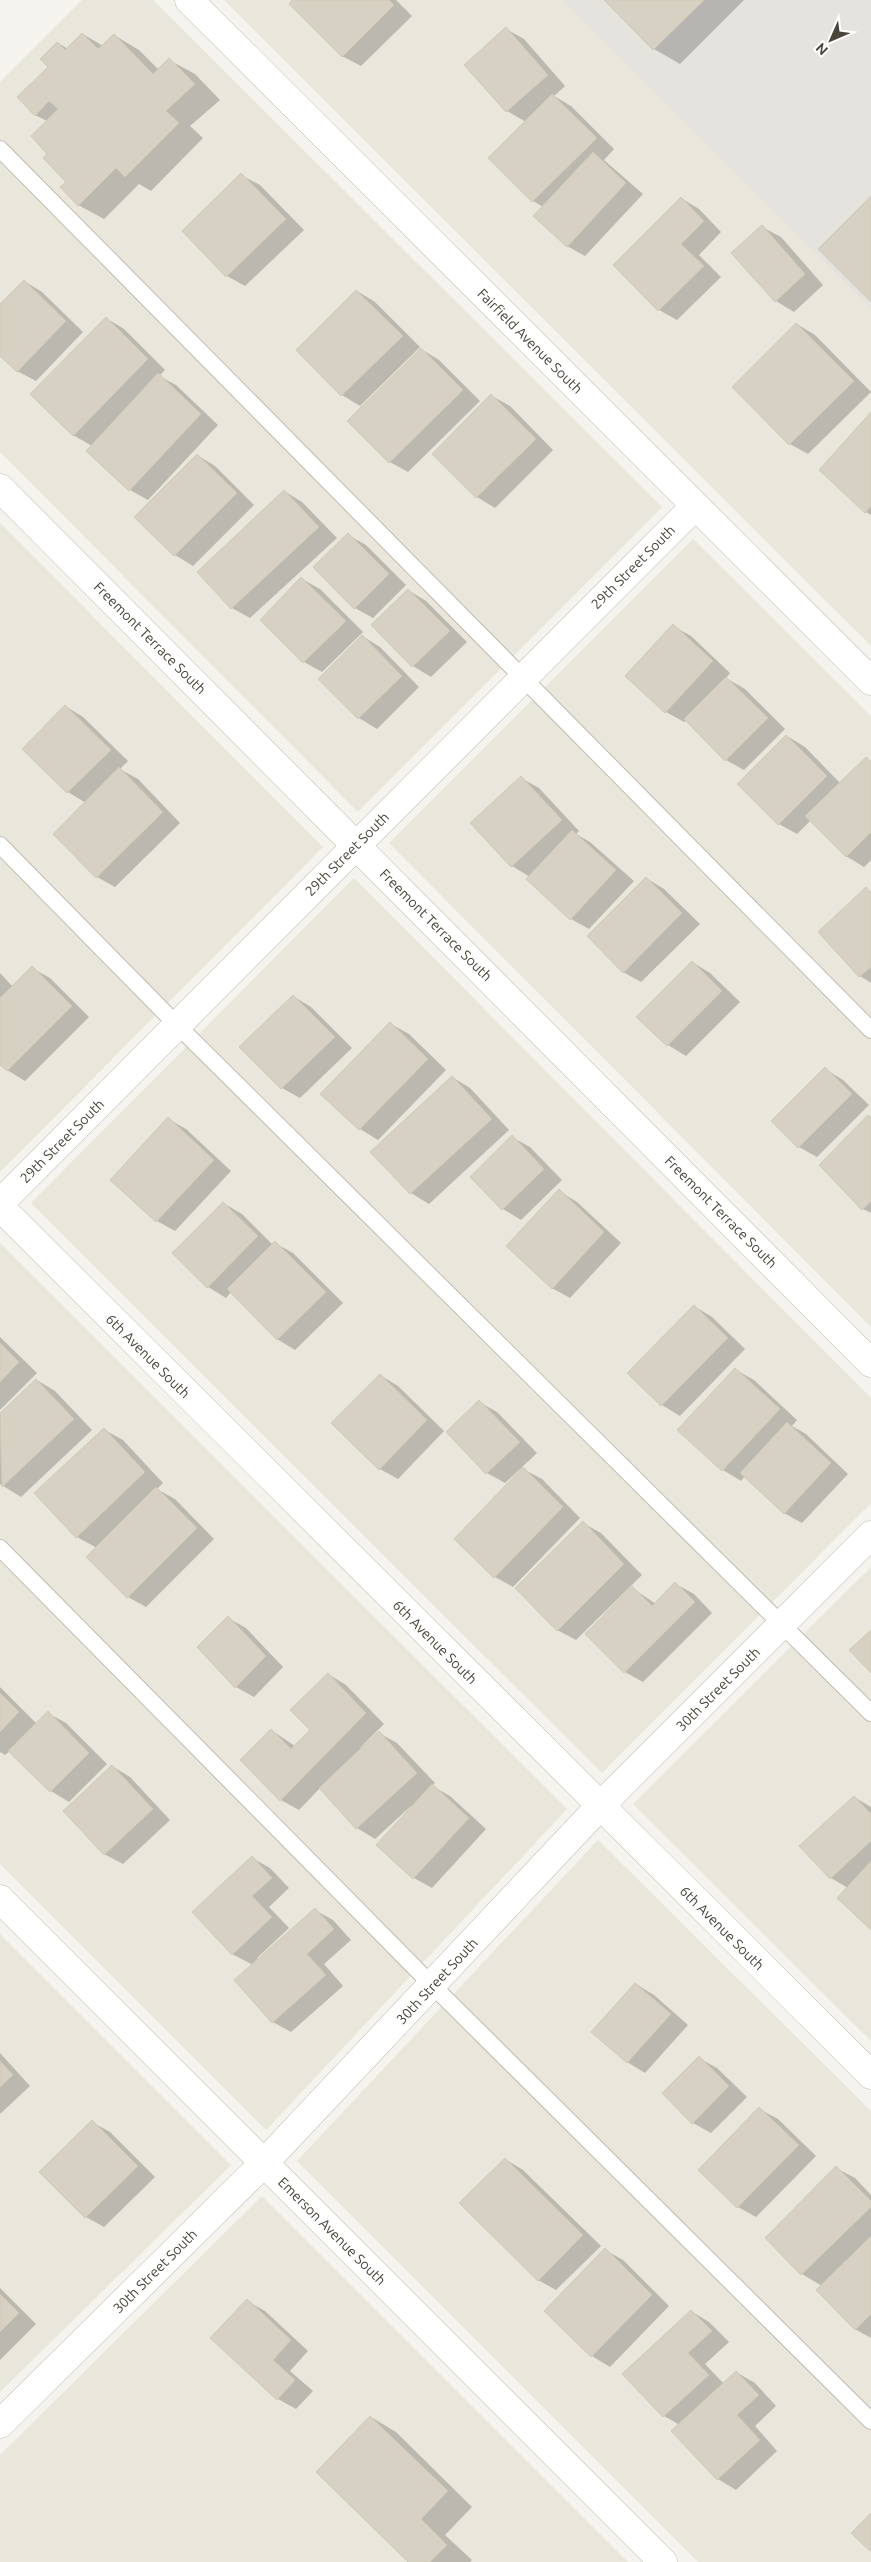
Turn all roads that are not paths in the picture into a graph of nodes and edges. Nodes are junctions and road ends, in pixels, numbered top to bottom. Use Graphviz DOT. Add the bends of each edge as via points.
graph roads {
  1 [pos="188,0"];
  2 [pos="0,149"];
  3 [pos="0,488"];
  4 [pos="695,506"];
  5 [pos="524,677"];
  6 [pos="871,681"];
  7 [pos="0,845"];
  8 [pos="356,845"];
  9 [pos="177,1025"];
  10 [pos="871,1030"];
  11 [pos="0,1203"];
  12 [pos="0,1207"];
  13 [pos="871,1362"];
  14 [pos="871,1535"];
  15 [pos="0,1548"];
  16 [pos="783,1625"];
  17 [pos="871,1713"];
  18 [pos="600,1806"];
  19 [pos="0,1899"];
  20 [pos="432,1986"];
  21 [pos="871,2075"];
  22 [pos="264,2163"];
  23 [pos="871,2421"];
  24 [pos="0,2424"];
  25 [pos="663,2562"];
  1 -- 4 [label="street, Fairfield Avenue South"];
  2 -- 5 [label="lane"];
  3 -- 8 [label="street, Freemont Terrace South"];
  4 -- 5 [label="street, 29th Street South"];
  4 -- 6 [label="street, Fairfield Avenue South"];
  5 -- 8 [label="street, 29th Street South"];
  5 -- 10 [label="lane"];
  7 -- 9 [label="lane"];
  8 -- 9 [label="street, 29th Street South"];
  8 -- 13 [label="street, Freemont Terrace South"];
  9 -- 11 [label="street, 29th Street South"];
  9 -- 16 [label="lane"];
  12 -- 18 [label="street, 6th Avenue South"];
  14 -- 16 [label="street, 30th Street South"];
  15 -- 20 [label="lane"];
  16 -- 17 [label="lane"];
  16 -- 18 [label="street, 30th Street South"];
  18 -- 20 [label="street, 30th Street South"];
  18 -- 21 [label="street, 6th Avenue South"];
  19 -- 22 [label="street, Emerson Avenue South"];
  20 -- 22 [label="street, 30th Street South"];
  20 -- 23 [label="lane"];
  22 -- 24 [label="street, 30th Street South"];
  22 -- 25 [label="street, Emerson Avenue South"];
}
